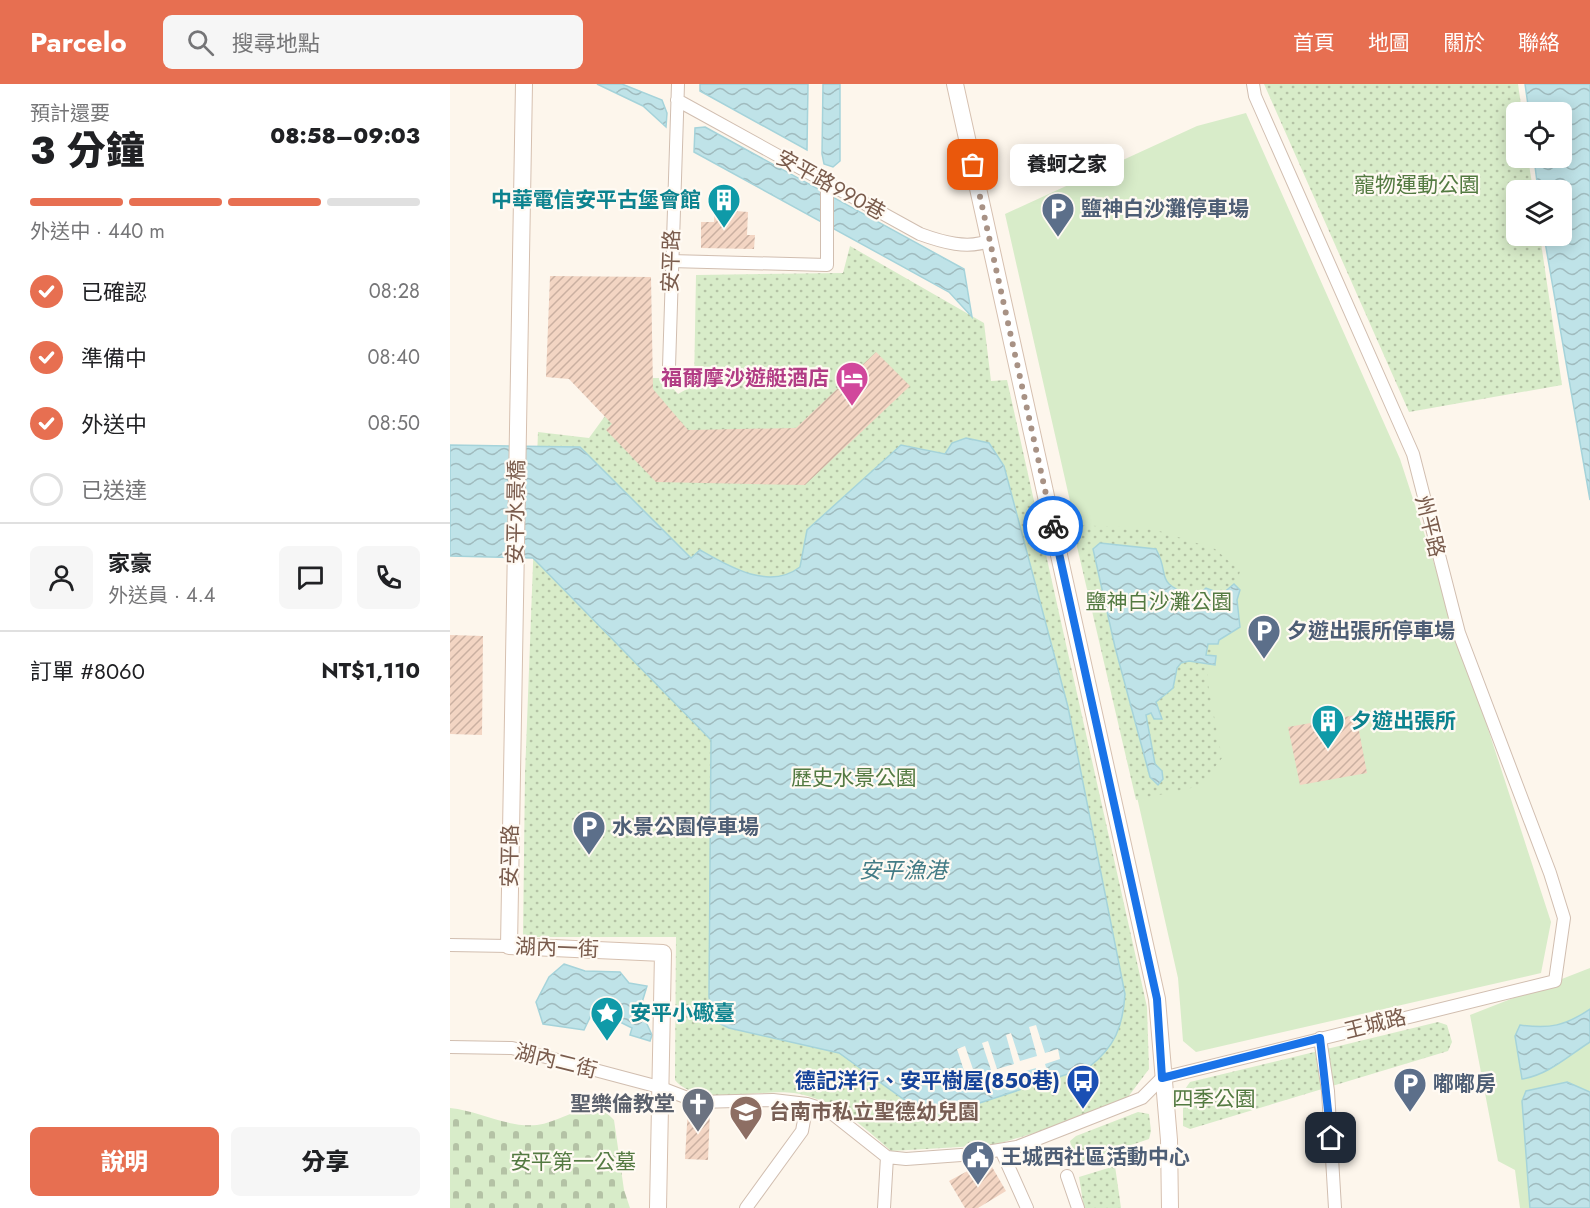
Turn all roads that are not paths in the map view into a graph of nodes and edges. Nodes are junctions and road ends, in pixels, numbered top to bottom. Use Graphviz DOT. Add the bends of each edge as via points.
graph roads {
  1 [pos="524,84"];
  2 [pos="678,84"];
  3 [pos="955,84"];
  4 [pos="1253,84"];
  5 [pos="678,100"];
  6 [pos="827,185"];
  7 [pos="991,240"];
  8 [pos="670,261"];
  9 [pos="669,366"];
  10 [pos="511,766"];
  11 [pos="450,945"];
  12 [pos="509,946"];
  13 [pos="1555,981"];
  14 [pos="1320,1038"];
  15 [pos="450,1047"];
  16 [pos="1162,1078"];
  17 [pos="659,1087"];
  18 [pos="807,1104"];
  19 [pos="1001,1150"];
  20 [pos="887,1157"];
  21 [pos="1067,1176"];
  22 [pos="1026,1204"];
  23 [pos="658,1208"];
  24 [pos="746,1208"];
  25 [pos="884,1208"];
  26 [pos="1078,1208"];
  27 [pos="1170,1208"];
  28 [pos="1335,1208"];
  1 -- 10 [label="street, 安平水景橋"];
  2 -- 5 [label="street, 安平路"];
  3 -- 7 [label="street"];
  4 -- 13 [label="street, 州平路" via="1413,454 1459,633 1564,918"];
  5 -- 6 [label="street, 安平路990巷"];
  5 -- 8 [label="street, 安平路"];
  6 -- 7 [label="street, 安平路990巷" via="940,241 967,245"];
  6 -- 8 [label="street" via="827,265"];
  7 -- 16 [label="street" via="1157,999"];
  8 -- 9 [label="street, 安平路"];
  10 -- 12 [label="street, 安平路"];
  11 -- 12 [label="street, 湖內一街"];
  12 -- 17 [label="street, 湖內一街" via="663,953"];
  13 -- 14 [label="street, 王城路"];
  14 -- 16 [label="street, 王城路"];
  14 -- 28 [label="street" via="1328,1091"];
  15 -- 17 [label="street, 湖內二街" via="512,1048"];
  16 -- 19 [label="street" via="1142,1098"];
  16 -- 27 [label="street" via="1169,1140"];
  17 -- 18 [label="street, 湖內二街" via="698,1102 773,1100"];
  17 -- 23 [label="street"];
  18 -- 20 [label="street, 湖內二街" via="829,1111"];
  18 -- 24 [label="street" via="802,1131"];
  19 -- 20 [label="street" via="906,1159"];
  19 -- 22 [label="street"];
  20 -- 25 [label="street"];
  21 -- 26 [label="street"];
}
